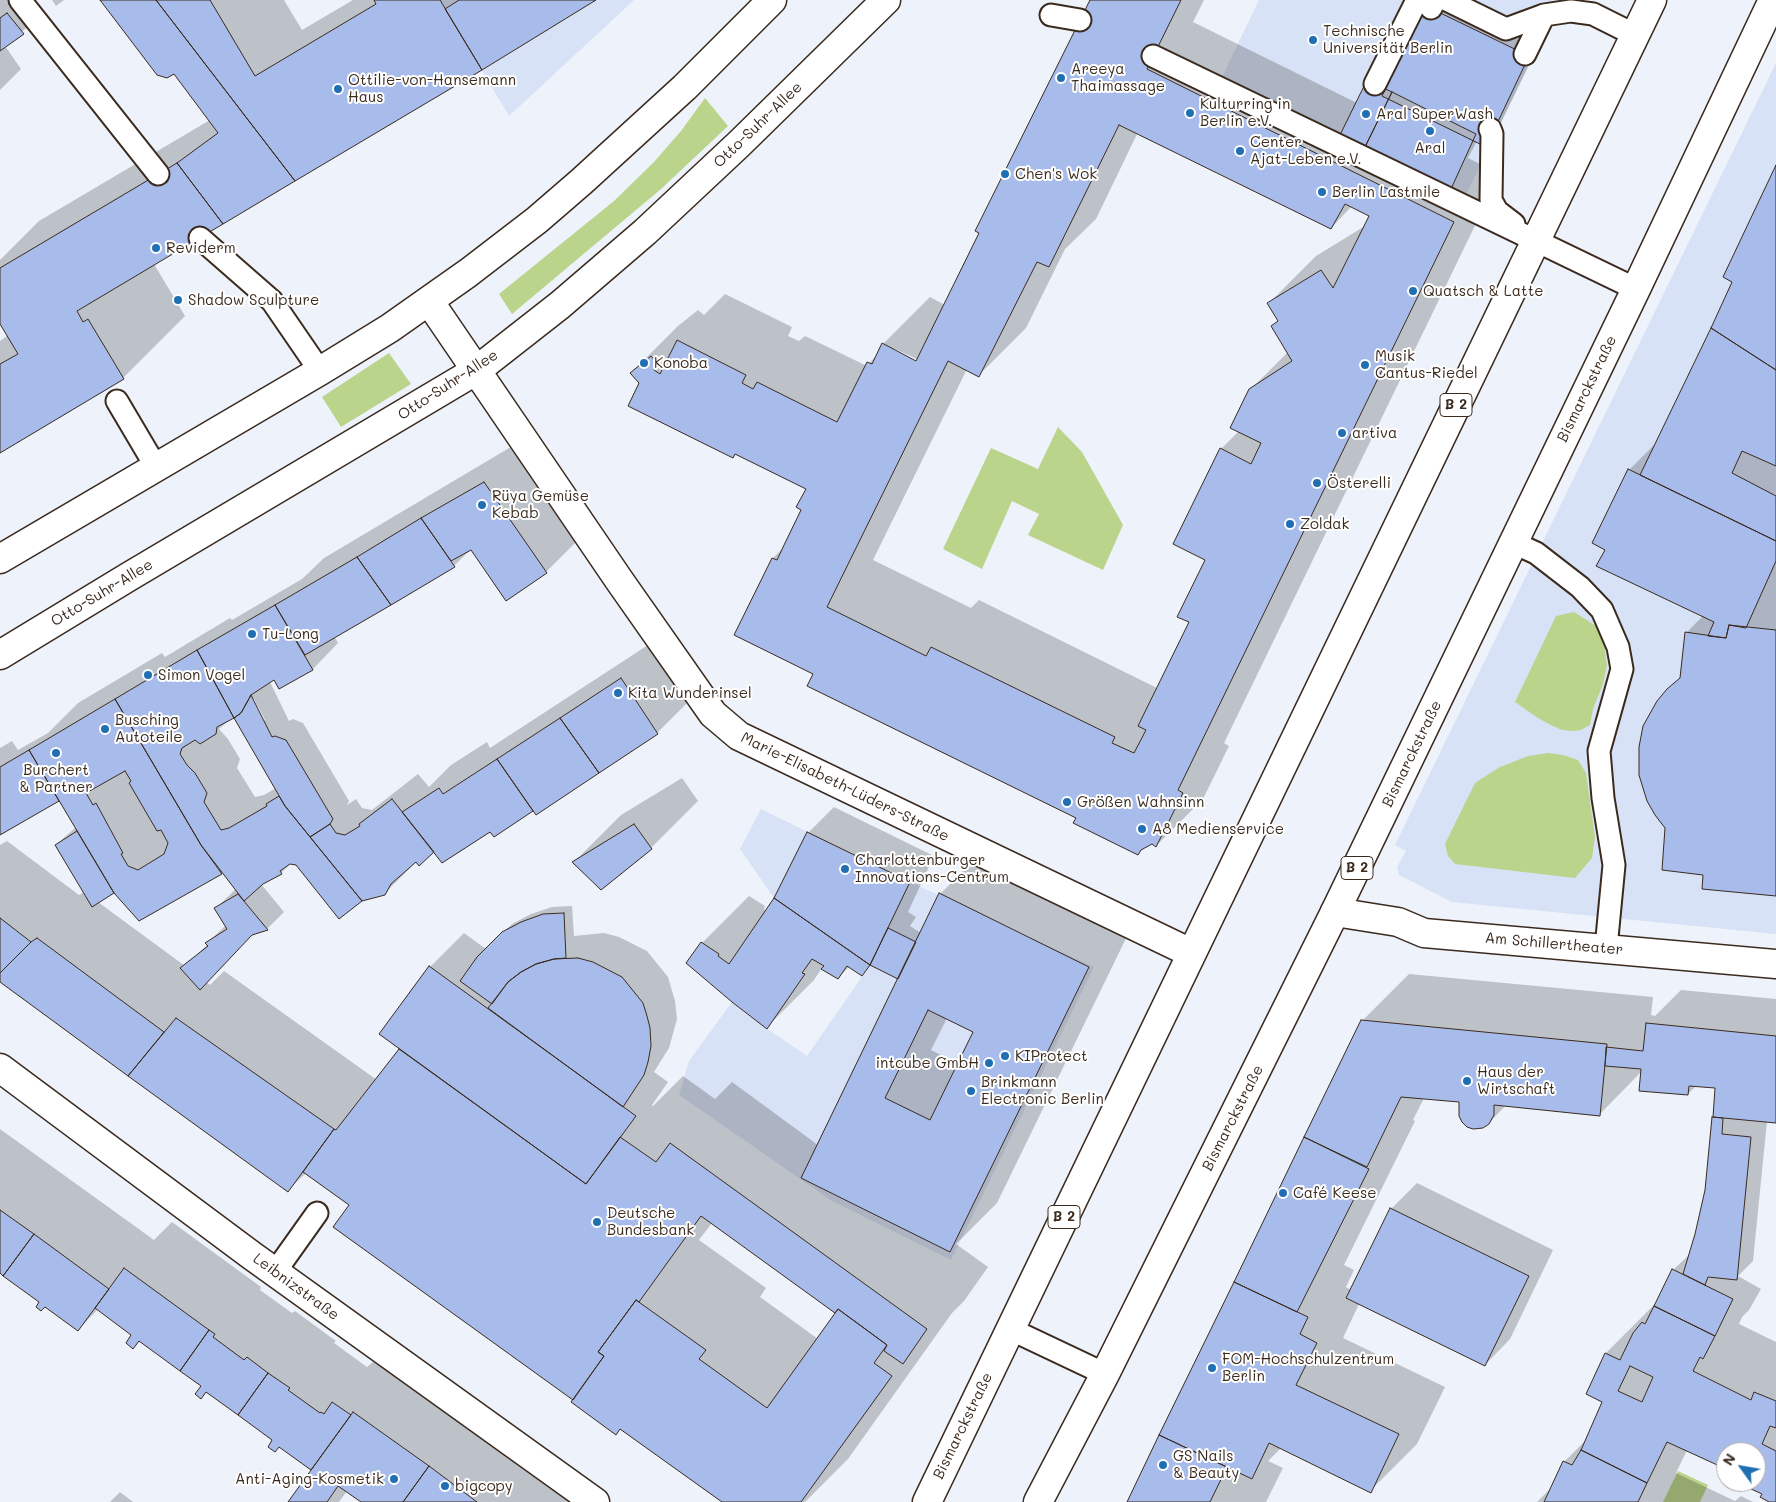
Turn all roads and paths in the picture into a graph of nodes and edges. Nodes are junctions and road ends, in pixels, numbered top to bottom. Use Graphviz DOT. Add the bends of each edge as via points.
graph roads {
  1 [pos="20,0"];
  2 [pos="772,0"];
  3 [pos="886,0"];
  4 [pos="1652,0"];
  5 [pos="1773,0"];
  6 [pos="1433,2"];
  7 [pos="1051,15"];
  8 [pos="1544,15"];
  9 [pos="1080,20"];
  10 [pos="1635,35"];
  11 [pos="1525,54"];
  12 [pos="1153,56"];
  13 [pos="1381,80"];
  14 [pos="1490,129"];
  15 [pos="158,174"];
  16 [pos="200,238"];
  17 [pos="1536,241"];
  18 [pos="1636,289"];
  19 [pos="429,301"];
  20 [pos="477,370"];
  21 [pos="320,372"];
  22 [pos="117,401"];
  23 [pos="156,467"];
  24 [pos="1514,542"];
  25 [pos="0,559"];
  26 [pos="0,655"];
  27 [pos="1335,912"];
  28 [pos="1606,948"];
  29 [pos="1191,953"];
  30 [pos="1776,964"];
  31 [pos="0,1068"];
  32 [pos="317,1213"];
  33 [pos="275,1272"];
  34 [pos="1010,1329"];
  35 [pos="1105,1374"];
  36 [pos="595,1502"];
  37 [pos="927,1502"];
  38 [pos="1038,1502"];
  1 -- 15 [label="lane"];
  2 -- 19 [label="main road" via="685,87 581,182 537,220"];
  3 -- 20 [label="main road, Otto-Suhr-Allee" via="645,232"];
  4 -- 10 [label="main road, Bismarckstraße / B 2"];
  5 -- 18 [label="main road, Bismarckstraße / B 2"];
  6 -- 8 [label="lane" via="1503,35"];
  6 -- 13 [label="lane"];
  7 -- 9 [label="lane"];
  8 -- 10 [label="lane" via="1571,11 1593,14"];
  8 -- 11 [label="lane"];
  10 -- 17 [label="main road, Bismarckstraße / B 2"];
  12 -- 17 [label="lane"];
  14 -- 17 [label="lane" via="1491,200 1497,211"];
  16 -- 21 [label="lane" via="272,301"];
  17 -- 18 [label="lane"];
  17 -- 29 [label="main road, Bismarckstraße / B 2"];
  18 -- 24 [label="main road, Bismarckstraße / B 2"];
  19 -- 20 [label="main road, Marie-Elisabeth-Lüders-Straße"];
  19 -- 21 [label="main road"];
  20 -- 26 [label="main road, Otto-Suhr-Allee"];
  20 -- 29 [label="main road, Marie-Elisabeth-Lüders-Straße" via="713,714 738,736"];
  21 -- 23 [label="main road"];
  22 -- 23 [label="lane"];
  23 -- 25 [label="main road"];
  24 -- 27 [label="main road, Bismarckstraße / B 2"];
  24 -- 28 [label="lane" via="1536,553 1580,587 1602,610 1618,647 1622,669 1599,752 1614,865"];
  27 -- 28 [label="main road, Am Schillertheater" via="1398,922 1424,933"];
  27 -- 35 [label="main road, Bismarckstraße / B 2"];
  28 -- 30 [label="main road, Am Schillertheater"];
  29 -- 34 [label="main road, Bismarckstraße / B 2"];
  31 -- 33 [label="main road, Leibnizstraße"];
  32 -- 33 [label="lane"];
  33 -- 36 [label="main road, Leibnizstraße"];
  34 -- 35 [label="lane"];
  34 -- 37 [label="main road, Bismarckstraße / B 2"];
  35 -- 38 [label="main road, Bismarckstraße / B 2"];
}
